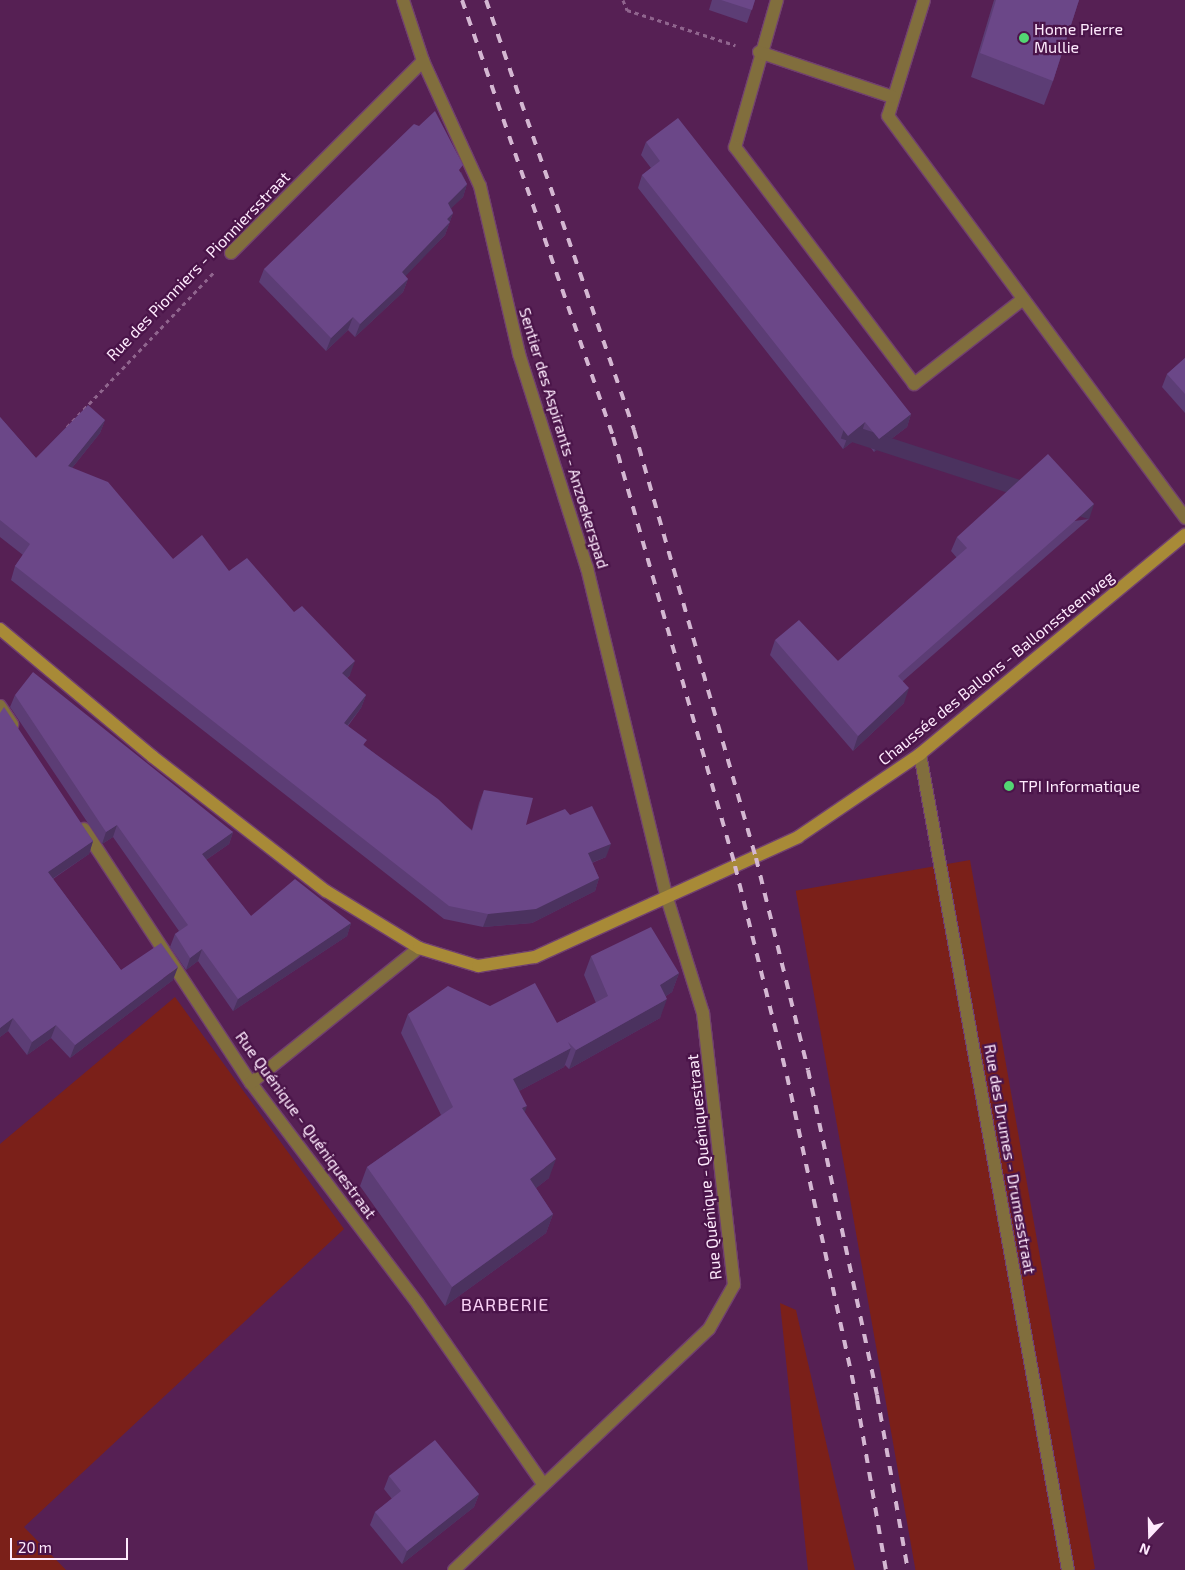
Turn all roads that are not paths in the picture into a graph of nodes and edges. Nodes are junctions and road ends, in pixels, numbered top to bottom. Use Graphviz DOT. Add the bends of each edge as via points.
graph roads {
  1 [pos="403,0"];
  2 [pos="777,0"];
  3 [pos="924,0"];
  4 [pos="759,52"];
  5 [pos="423,61"];
  6 [pos="893,97"];
  7 [pos="232,253"];
  8 [pos="1024,299"];
  9 [pos="1185,518"];
  10 [pos="1185,535"];
  11 [pos="0,629"];
  12 [pos="0,706"];
  13 [pos="22,738"];
  14 [pos="920,754"];
  15 [pos="77,819"];
  16 [pos="666,895"];
  17 [pos="419,948"];
  18 [pos="251,1083"];
  19 [pos="543,1484"];
  20 [pos="454,1570"];
  21 [pos="1068,1570"];
  1 -- 5 [label="street, Sentier des Aspirants - Anzoekerspad"];
  2 -- 4 [label="street"];
  3 -- 6 [label="street"];
  4 -- 6 [label="street"];
  4 -- 8 [label="street" via="735,147 914,384"];
  5 -- 7 [label="street, Rue des Pionniers - Pionniersstraat"];
  5 -- 16 [label="street, Sentier des Aspirants - Anzoekerspad" via="480,186 518,354 587,568"];
  6 -- 8 [label="street" via="888,116"];
  8 -- 9 [label="street"];
  10 -- 14 [label="street, Chaussée des Ballons - Ballonssteenweg"];
  11 -- 17 [label="street, Chaussée des Ballons - Ballonssteenweg" via="152,757 326,891"];
  12 -- 13 [label="street"];
  14 -- 16 [label="street, Chaussée des Ballons - Ballonssteenweg" via="798,837"];
  14 -- 21 [label="street, Rue des Drumes - Drumesstraat"];
  15 -- 18 [label="street, Rue Quénique - Quéniquestraat"];
  16 -- 17 [label="street, Chaussée des Ballons - Ballonssteenweg" via="535,957 478,966"];
  16 -- 19 [label="street, Rue Quénique - Quéniquestraat" via="704,1013 734,1285 709,1329"];
  17 -- 18 [label="street"];
  18 -- 19 [label="street, Rue Quénique - Quéniquestraat" via="418,1304"];
  19 -- 20 [label="street, Rue Quénique - Quéniquestraat"];
}
